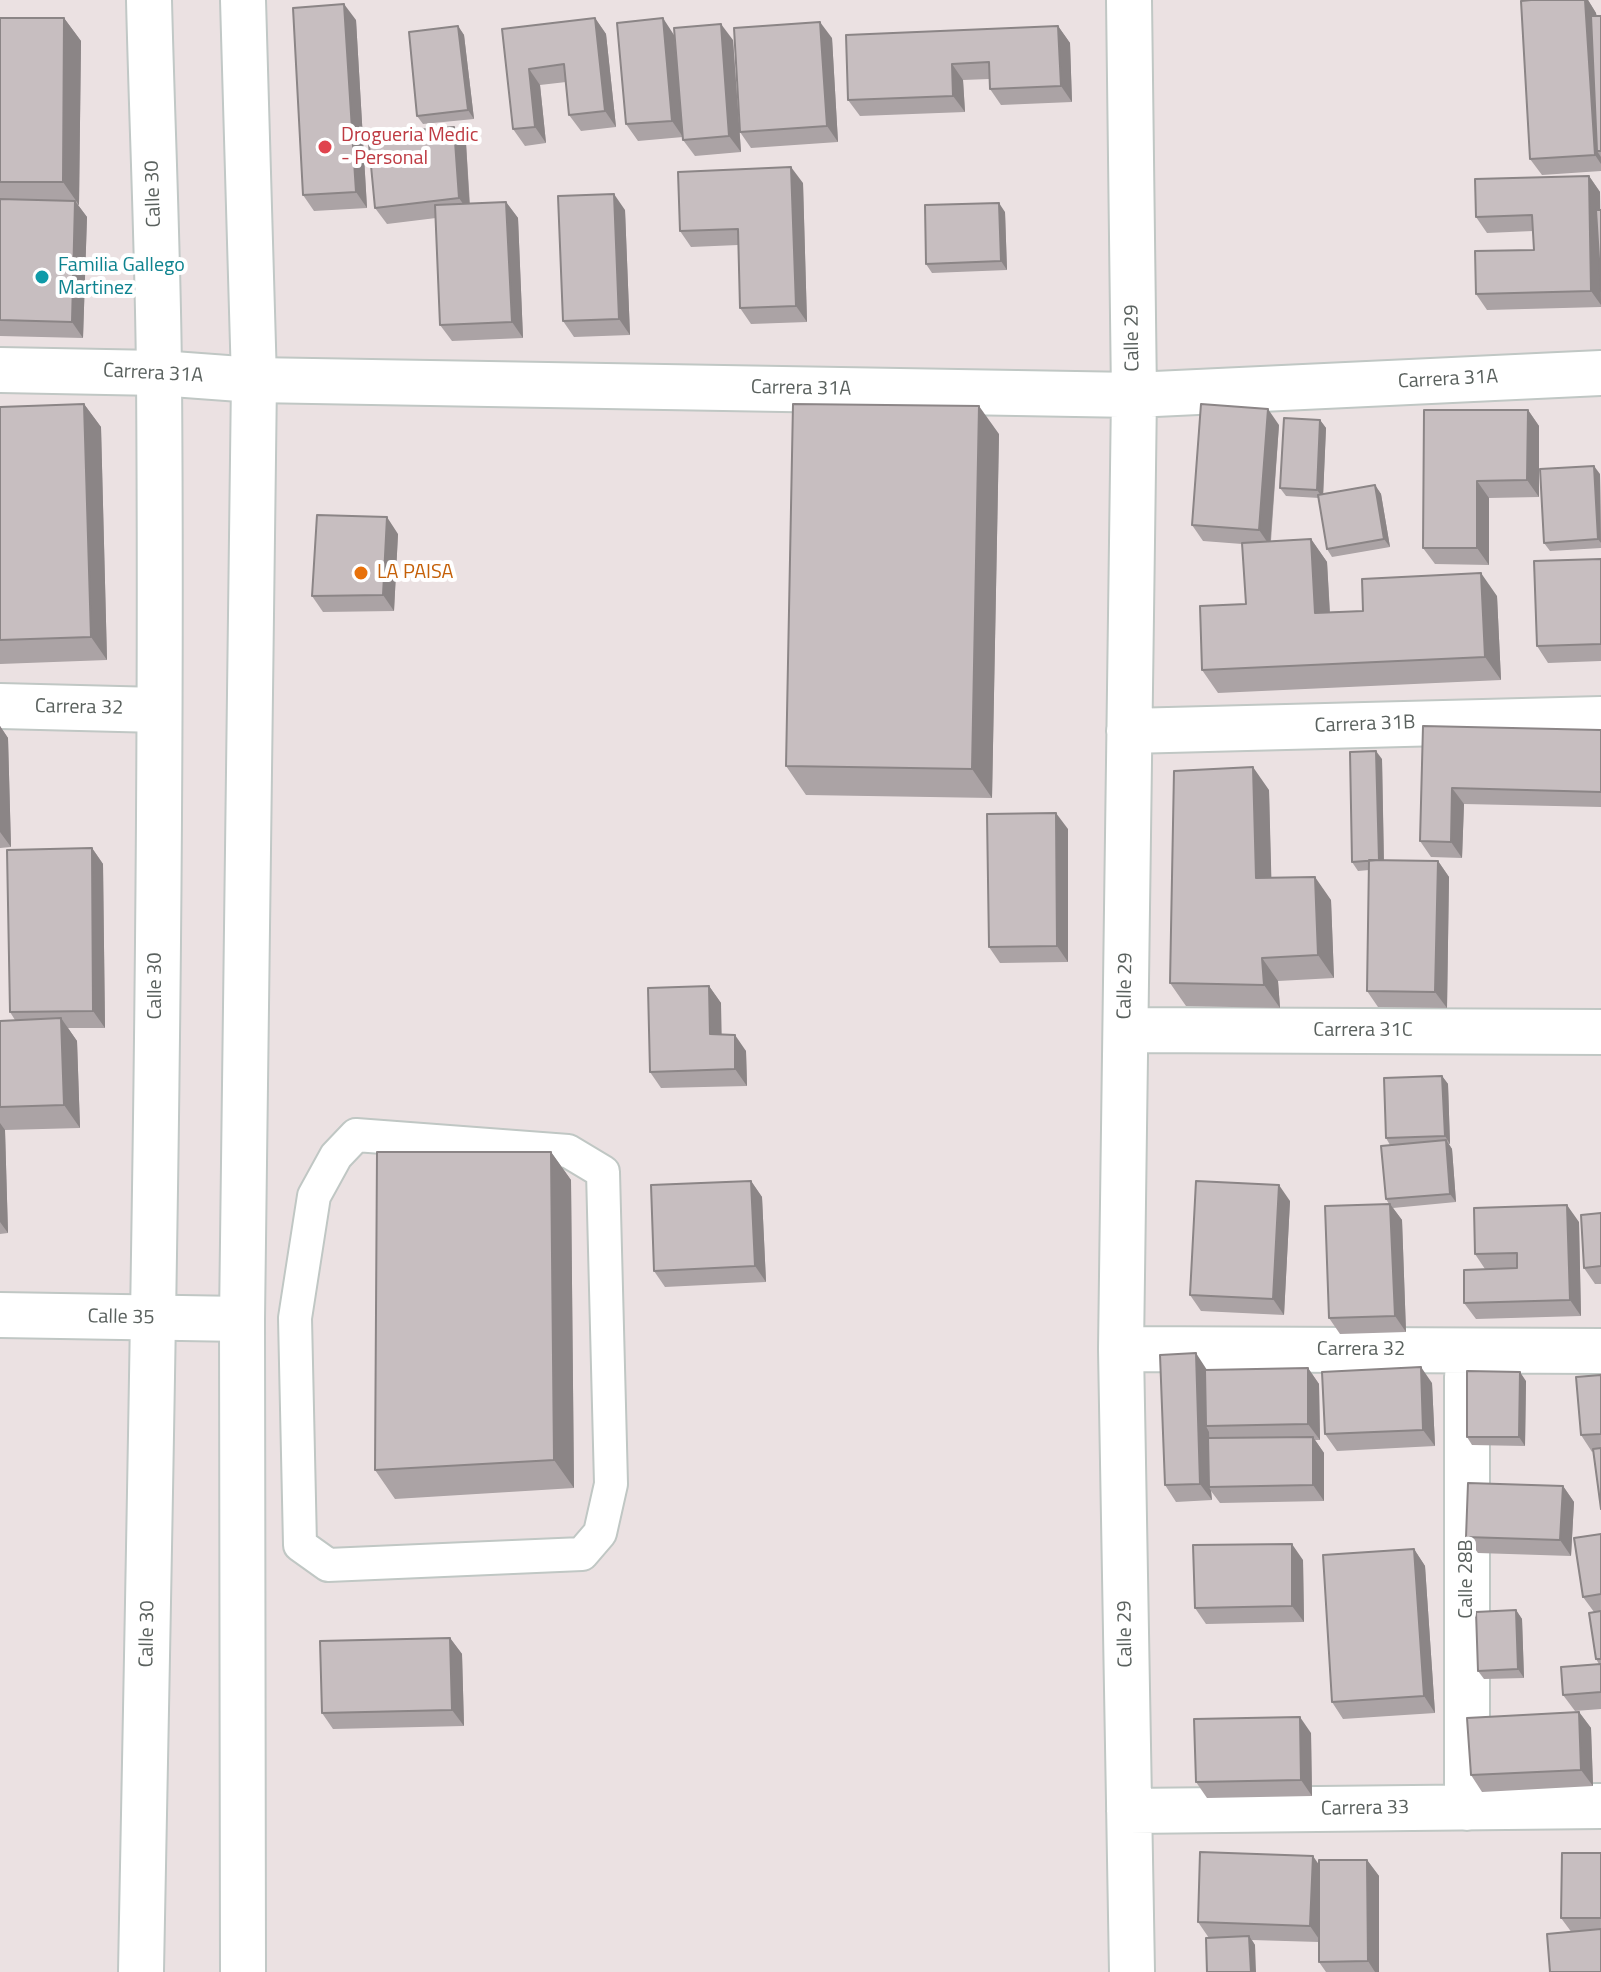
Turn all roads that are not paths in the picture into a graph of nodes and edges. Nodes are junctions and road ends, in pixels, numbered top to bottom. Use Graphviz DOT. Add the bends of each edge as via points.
graph roads {
  1 [pos="149,0"];
  2 [pos="243,0"];
  3 [pos="1129,0"];
  4 [pos="0,370"];
  5 [pos="159,373"];
  6 [pos="1601,373"];
  7 [pos="254,380"];
  8 [pos="1134,395"];
  9 [pos="0,706"];
  10 [pos="159,710"];
  11 [pos="1601,719"];
  12 [pos="1129,731"];
  13 [pos="1126,1030"];
  14 [pos="1601,1032"];
  15 [pos="0,1315"];
  16 [pos="154,1318"];
  17 [pos="295,1318"];
  18 [pos="242,1319"];
  19 [pos="1121,1349"];
  20 [pos="1467,1350"];
  21 [pos="1601,1351"];
  22 [pos="1601,1806"];
  23 [pos="1467,1808"];
  24 [pos="1129,1811"];
  25 [pos="141,1972"];
  26 [pos="243,1972"];
  27 [pos="1132,1972"];
  1 -- 5 [label="street, Calle 30"];
  2 -- 7 [label="street"];
  3 -- 8 [label="street, Calle 29"];
  4 -- 5 [label="street, Carrera 31A"];
  5 -- 7 [label="street, Carrera 31A"];
  5 -- 10 [label="street, Calle 30"];
  6 -- 8 [label="street, Carrera 31A"];
  7 -- 8 [label="street, Carrera 31A"];
  7 -- 18 [label="street"];
  8 -- 12 [label="street, Calle 29"];
  9 -- 10 [label="street, Carrera 32"];
  10 -- 16 [label="street, Calle 30"];
  11 -- 12 [label="street, Carrera 31B"];
  12 -- 13 [label="street, Calle 29"];
  13 -- 14 [label="street, Carrera 31C"];
  13 -- 19 [label="street, Calle 29"];
  15 -- 16 [label="street, Calle 35"];
  16 -- 18 [label="street, Calle 35"];
  16 -- 25 [label="street, Calle 30"];
  17 -- 17 [label="lane" via="300,1545 312,1556 328,1565 582,1554 600,1533 611,1484 603,1172 591,1163 568,1151 356,1135 336,1156 314,1196"];
  17 -- 18 [label="lane"];
  18 -- 26 [label="street"];
  19 -- 20 [label="street, Carrera 32"];
  19 -- 24 [label="street, Calle 29"];
  20 -- 21 [label="street, Carrera 32"];
  20 -- 23 [label="street, Calle 28B"];
  22 -- 23 [label="street, Carrera 33"];
  23 -- 24 [label="street, Carrera 33"];
  24 -- 27 [label="street, Calle 29"];
}
